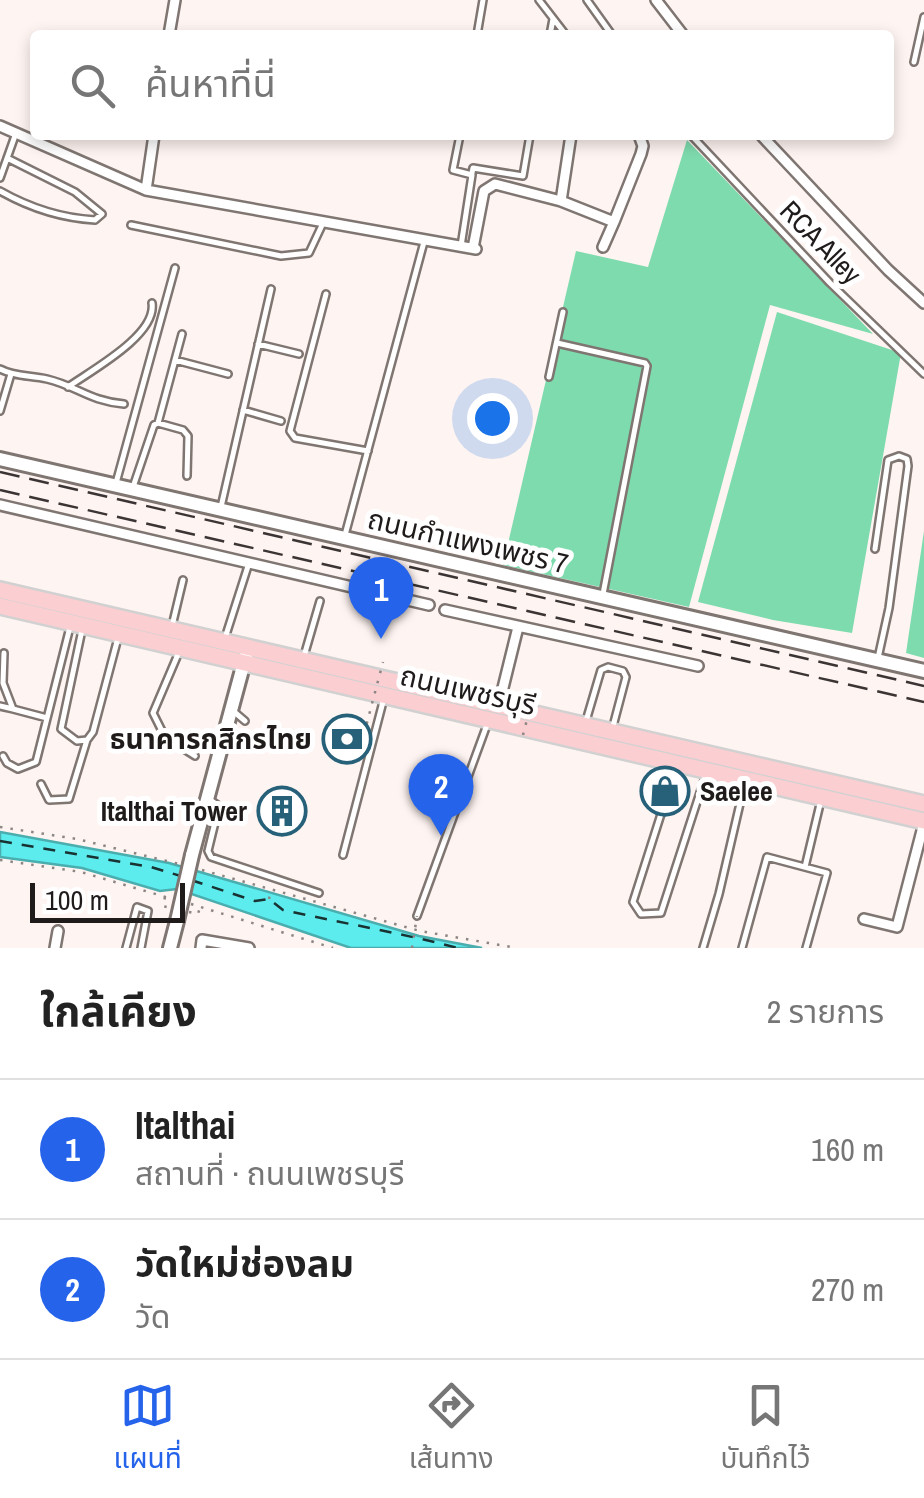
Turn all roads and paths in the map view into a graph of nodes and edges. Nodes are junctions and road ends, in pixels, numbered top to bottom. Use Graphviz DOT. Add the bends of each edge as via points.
graph roads {
  1 [pos="174,0"];
  2 [pos="483,0"];
  3 [pos="538,0"];
  4 [pos="587,0"];
  5 [pos="656,0"];
  6 [pos="924,16"];
  7 [pos="553,19"];
  8 [pos="170,30"];
  9 [pos="478,30"];
  10 [pos="551,30"];
  11 [pos="562,30"];
  12 [pos="608,30"];
  13 [pos="679,30"];
  14 [pos="914,62"];
  15 [pos="0,126"];
  16 [pos="16,133"];
  17 [pos="30,139"];
  18 [pos="32,140"];
  19 [pos="153,140"];
  20 [pos="459,140"];
  21 [pos="529,140"];
  22 [pos="570,140"];
  23 [pos="640,140"];
  24 [pos="696,140"];
  25 [pos="766,140"];
  26 [pos="7,158"];
  27 [pos="472,174"];
  28 [pos="0,178"];
  29 [pos="146,190"];
  30 [pos="0,191"];
  31 [pos="560,202"];
  32 [pos="324,221"];
  33 [pos="614,222"];
  34 [pos="131,225"];
  35 [pos="425,239"];
  36 [pos="461,246"];
  37 [pos="603,247"];
  38 [pos="174,268"];
  39 [pos="271,289"];
  40 [pos="326,294"];
  41 [pos="152,303"];
  42 [pos="924,303"];
  43 [pos="563,312"];
  44 [pos="182,334"];
  45 [pos="557,342"];
  46 [pos="258,344"];
  47 [pos="299,354"];
  48 [pos="175,360"];
  49 [pos="0,368"];
  50 [pos="11,374"];
  51 [pos="228,374"];
  52 [pos="924,374"];
  53 [pos="548,377"];
  54 [pos="68,387"];
  55 [pos="124,404"];
  56 [pos="243,410"];
  57 [pos="0,411"];
  58 [pos="280,421"];
  59 [pos="158,423"];
  60 [pos="368,451"];
  61 [pos="0,459"];
  62 [pos="187,476"];
  63 [pos="115,486"];
  64 [pos="132,490"];
  65 [pos="0,505"];
  66 [pos="220,510"];
  67 [pos="344,538"];
  68 [pos="875,549"];
  69 [pos="249,563"];
  70 [pos="183,580"];
  71 [pos="0,590"];
  72 [pos="603,598"];
  73 [pos="320,601"];
  74 [pos="429,605"];
  75 [pos="0,606"];
  76 [pos="445,610"];
  77 [pos="76,626"];
  78 [pos="518,627"];
  79 [pos="171,629"];
  80 [pos="119,635"];
  81 [pos="224,641"];
  82 [pos="250,647"];
  83 [pos="180,649"];
  84 [pos="4,654"];
  85 [pos="304,659"];
  86 [pos="877,661"];
  87 [pos="383,662"];
  88 [pos="242,664"];
  89 [pos="698,666"];
  90 [pos="924,672"];
  91 [pos="384,696"];
  92 [pos="531,704"];
  93 [pos="505,705"];
  94 [pos="0,706"];
  95 [pos="230,708"];
  96 [pos="13,709"];
  97 [pos="46,718"];
  98 [pos="245,720"];
  99 [pos="497,722"];
  100 [pos="585,724"];
  101 [pos="612,730"];
  102 [pos="364,734"];
  103 [pos="524,735"];
  104 [pos="86,740"];
  105 [pos="3,756"];
  106 [pos="195,756"];
  107 [pos="677,764"];
  108 [pos="707,771"];
  109 [pos="746,780"];
  110 [pos="41,784"];
  111 [pos="207,797"];
  112 [pos="822,797"];
  113 [pos="924,804"];
  114 [pos="924,822"];
  115 [pos="0,827"];
  116 [pos="344,854"];
  117 [pos="0,860"];
  118 [pos="194,862"];
  119 [pos="177,864"];
  120 [pos="804,866"];
  121 [pos="271,890"];
  122 [pos="319,893"];
  123 [pos="166,897"];
  124 [pos="176,900"];
  125 [pos="269,900"];
  126 [pos="188,903"];
  127 [pos="200,907"];
  128 [pos="179,914"];
  129 [pos="417,916"];
  130 [pos="864,918"];
  131 [pos="420,930"];
  132 [pos="58,931"];
  133 [pos="419,936"];
  134 [pos="55,948"];
  135 [pos="126,948"];
  136 [pos="141,948"];
  137 [pos="170,948"];
  138 [pos="201,948"];
  139 [pos="249,948"];
  140 [pos="333,948"];
  141 [pos="412,948"];
  142 [pos="516,948"];
  143 [pos="702,948"];
  144 [pos="742,948"];
  145 [pos="806,948"];
  1 -- 8 [label="street"];
  2 -- 9 [label="lane"];
  3 -- 7 [label="lane"];
  4 -- 12 [label="lane"];
  5 -- 13 [label="street"];
  6 -- 14 [label="lane"];
  7 -- 10 [label="lane"];
  7 -- 11 [label="lane"];
  15 -- 16 [label="street"];
  16 -- 17 [label="street"];
  16 -- 26 [label="lane"];
  18 -- 29 [label="street"];
  19 -- 29 [label="street"];
  20 -- 27 [label="lane" via="453,170"];
  21 -- 27 [label="lane" via="522,176 473,168"];
  22 -- 31 [label="street"];
  23 -- 33 [label="street"];
  24 -- 52 [label="lane, RCA Alley"];
  25 -- 42 [label="street"];
  26 -- 28 [label="lane"];
  26 -- 30 [label="lane" via="75,192 102,214 76,218 29,207"];
  27 -- 36 [label="lane"];
  29 -- 32 [label="street"];
  31 -- 33 [label="street"];
  31 -- 36 [label="street" via="488,186 475,248"];
  32 -- 34 [label="lane" via="310,253 282,256"];
  32 -- 35 [label="street"];
  33 -- 37 [label="street"];
  35 -- 36 [label="street"];
  35 -- 60 [label="lane"];
  38 -- 63 [label="lane"];
  39 -- 46 [label="lane"];
  40 -- 60 [label="lane" via="290,431 294,438"];
  41 -- 54 [label="lane" via="142,332"];
  43 -- 45 [label="lane"];
  44 -- 48 [label="lane"];
  45 -- 53 [label="lane"];
  45 -- 72 [label="lane" via="647,366"];
  46 -- 47 [label="lane"];
  46 -- 56 [label="lane"];
  48 -- 51 [label="lane"];
  48 -- 59 [label="lane"];
  49 -- 50 [label="lane"];
  50 -- 54 [label="lane"];
  50 -- 57 [label="lane"];
  54 -- 55 [label="lane" via="100,402"];
  56 -- 58 [label="lane"];
  56 -- 66 [label="lane"];
  59 -- 62 [label="lane" via="188,436"];
  59 -- 64 [label="lane"];
  60 -- 67 [label="lane"];
  61 -- 63 [label="street, ถนนกำแพงเพชร 7"];
  63 -- 64 [label="street, ถนนกำแพงเพชร 7"];
  64 -- 66 [label="street, ถนนกำแพงเพชร 7"];
  65 -- 69 [label="street"];
  66 -- 67 [label="street, ถนนกำแพงเพชร 7"];
  67 -- 72 [label="street, ถนนกำแพงเพชร 7"];
  68 -- 86 [label="lane" via="888,460 900,456 908,466"];
  69 -- 74 [label="street"];
  69 -- 81 [label="lane"];
  70 -- 79 [label="lane"];
  71 -- 79 [label="main road, ถนนเพชรบุรี"];
  72 -- 86 [label="street, ถนนกำแพงเพชร 7"];
  73 -- 85 [label="lane"];
  75 -- 77 [label="main road, ถนนเพชรบุรี"];
  76 -- 78 [label="street"];
  77 -- 80 [label="main road, ถนนเพชรบุรี"];
  77 -- 97 [label="lane"];
  77 -- 104 [label="lane" via="61,729"];
  78 -- 89 [label="street"];
  78 -- 93 [label="street"];
  79 -- 81 [label="main road, ถนนเพชรบุรี"];
  80 -- 83 [label="main road, ถนนเพชรบุรี"];
  80 -- 104 [label="lane"];
  81 -- 82 [label="main road, ถนนเพชรบุรี"];
  82 -- 85 [label="main road, ถนนเพชรบุรี"];
  82 -- 88 [label="street"];
  83 -- 88 [label="main road, ถนนเพชรบุรี"];
  83 -- 106 [label="lane" via="153,713 164,737"];
  84 -- 96 [label="lane" via="2,683"];
  85 -- 93 [label="main road, ถนนเพชรบุรี"];
  86 -- 90 [label="street, ถนนกำแพงเพชร 7"];
  87 -- 102 [label="path, bridge"];
  88 -- 91 [label="main road, ถนนเพชรบุรี"];
  88 -- 95 [label="street"];
  91 -- 99 [label="main road, ถนนเพชรบุรี"];
  91 -- 116 [label="lane"];
  92 -- 103 [label="path, bridge"];
  93 -- 99 [label="main road"];
  93 -- 100 [label="main road, ถนนเพชรบุรี"];
  94 -- 96 [label="lane"];
  95 -- 98 [label="lane"];
  95 -- 111 [label="street"];
  96 -- 97 [label="lane"];
  97 -- 105 [label="lane" via="36,762 18,770"];
  99 -- 107 [label="main road, ถนนเพชรบุรี"];
  99 -- 129 [label="lane"];
  100 -- 101 [label="main road, ถนนเพชรบุรี"];
  100 -- 101 [label="lane" via="608,666 626,677"];
  101 -- 113 [label="main road, ถนนเพชรบุรี"];
  104 -- 110 [label="lane" via="68,799 49,800"];
  107 -- 108 [label="main road, ถนนเพชรบุรี"];
  107 -- 108 [label="lane" via="633,902 641,914 661,914"];
  108 -- 109 [label="main road, ถนนเพชรบุรี"];
  109 -- 112 [label="main road, ถนนเพชรบุรี"];
  109 -- 143 [label="lane"];
  111 -- 118 [label="street"];
  111 -- 122 [label="lane" via="219,806 211,858"];
  112 -- 114 [label="main road, ถนนเพชรบุรี"];
  112 -- 120 [label="lane"];
  114 -- 130 [label="street" via="897,927"];
  115 -- 119 [label="path"];
  117 -- 123 [label="path" via="82,872"];
  118 -- 121 [label="path"];
  118 -- 128 [label="street, bridge"];
  120 -- 144 [label="lane" via="767,857"];
  120 -- 145 [label="lane" via="826,873"];
  121 -- 125 [label="path"];
  121 -- 131 [label="path"];
  123 -- 124 [label="path"];
  123 -- 128 [label="path" via="163,906"];
  126 -- 127 [label="path"];
  127 -- 128 [label="path" via="198,914"];
  127 -- 140 [label="path"];
  128 -- 137 [label="street"];
  129 -- 141 [label="path, bridge"];
  131 -- 133 [label="path"];
  131 -- 142 [label="path"];
  132 -- 134 [label="street"];
  135 -- 136 [label="lane" via="137,907 148,911"];
  138 -- 139 [label="street" via="202,940"];
}
